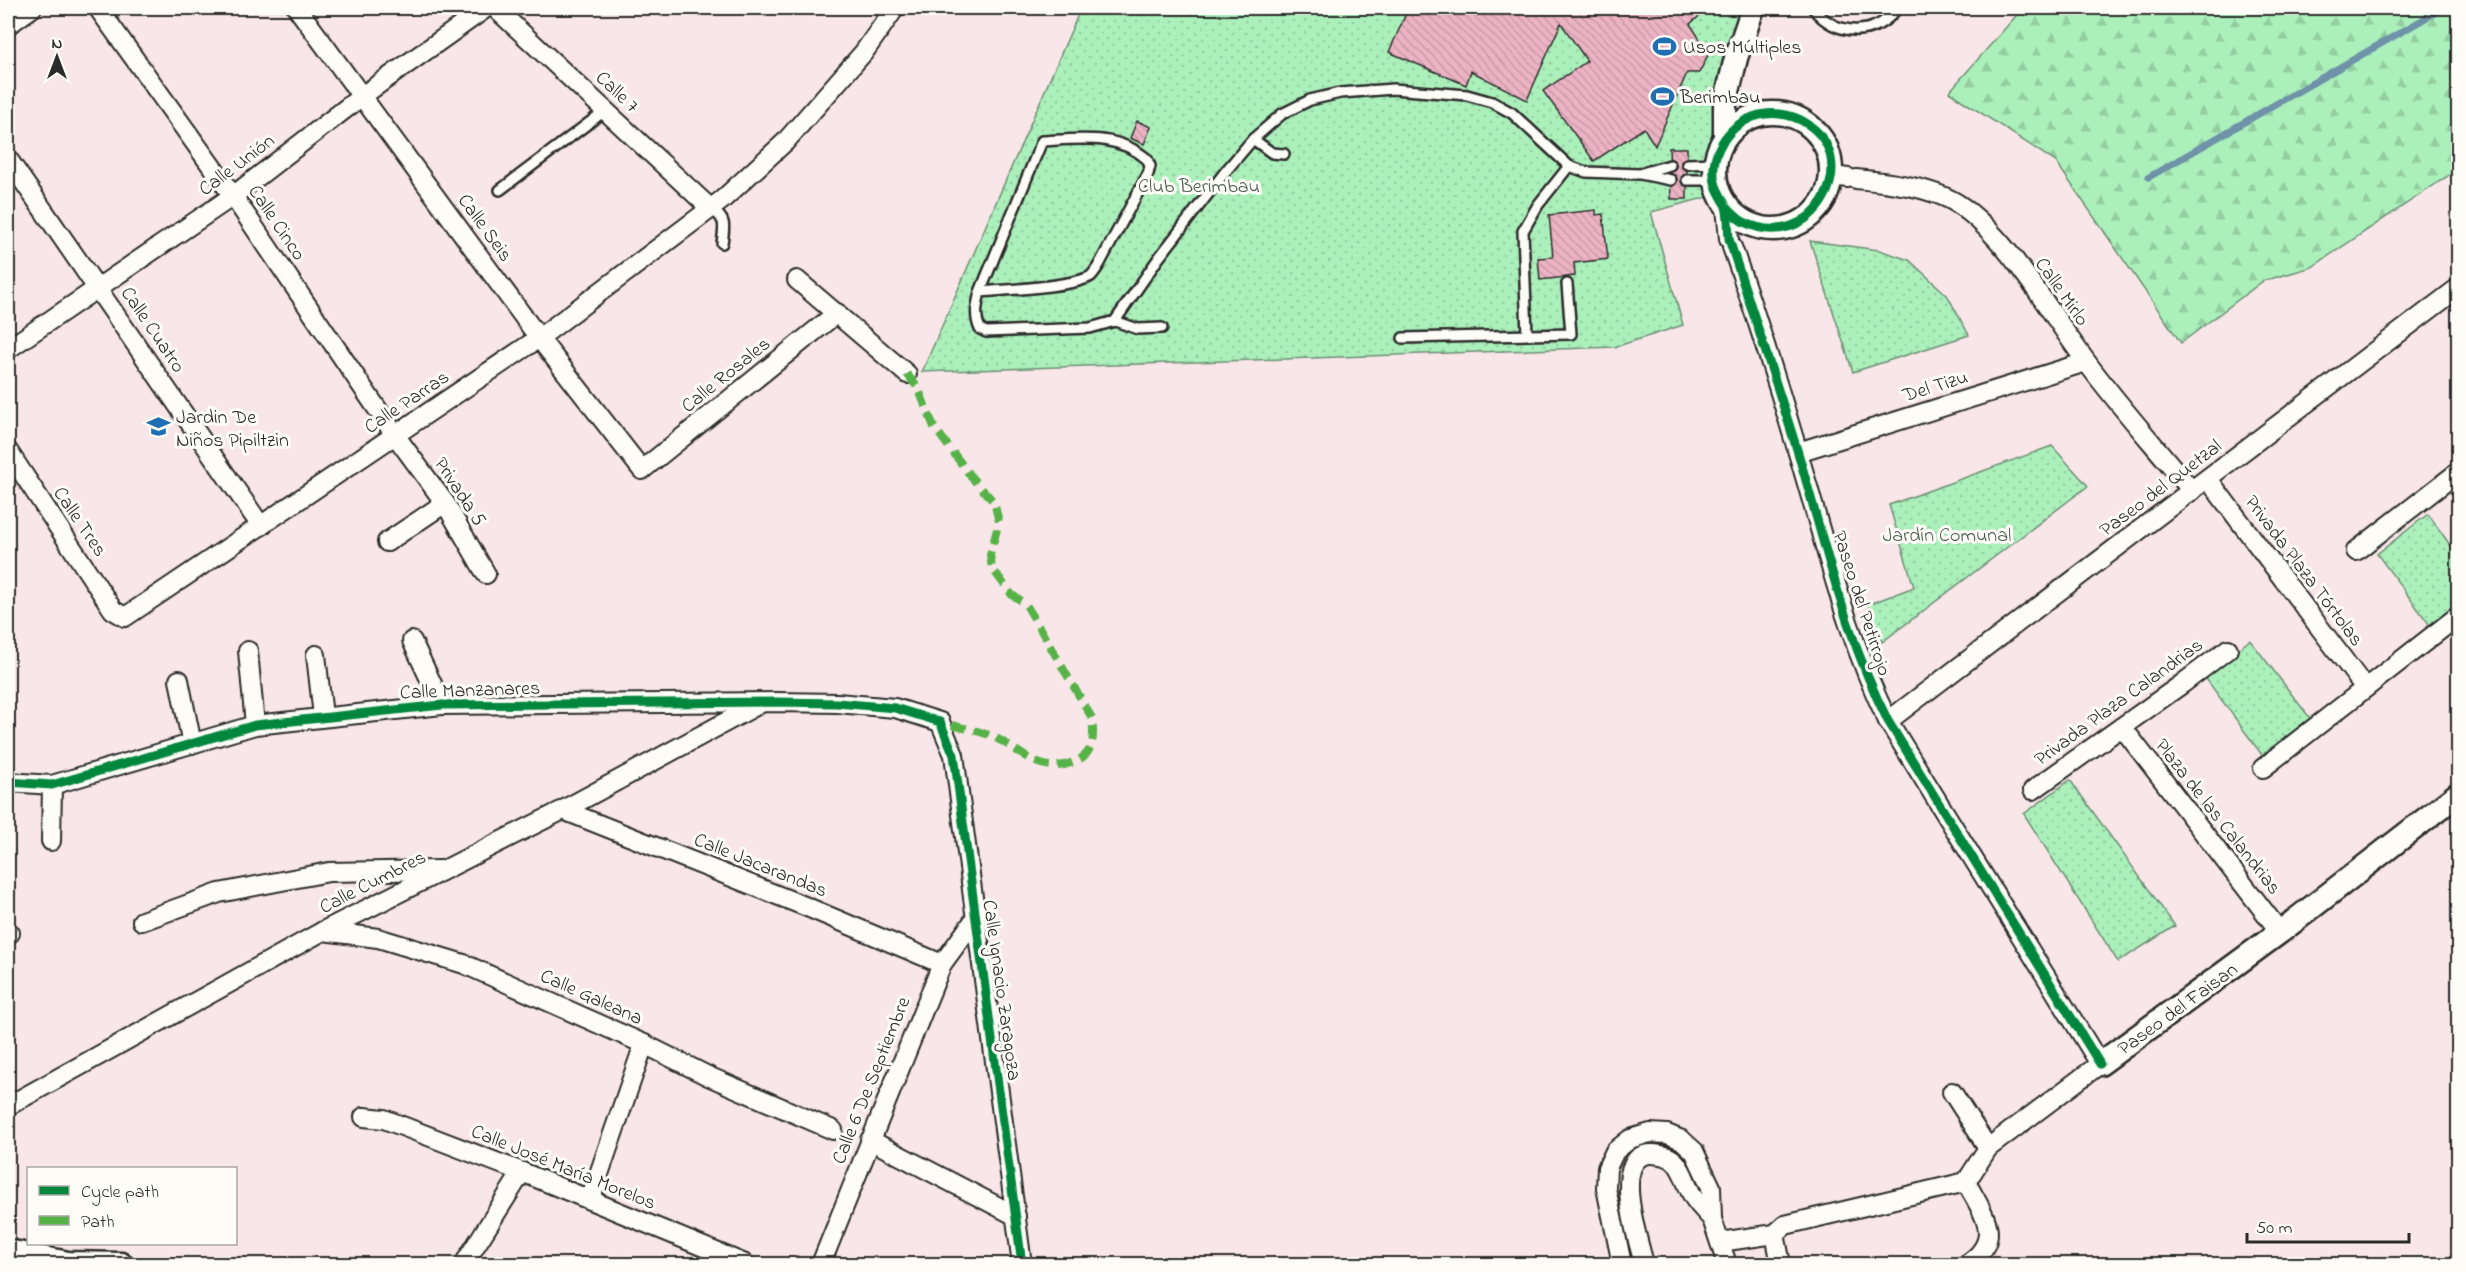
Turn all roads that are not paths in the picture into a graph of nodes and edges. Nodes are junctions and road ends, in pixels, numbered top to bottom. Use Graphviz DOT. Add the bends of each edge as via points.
graph roads {
  1 [pos="32,8"];
  2 [pos="98,8"];
  3 [pos="297,8"];
  4 [pos="486,8"];
  5 [pos="495,8"];
  6 [pos="895,8"];
  7 [pos="1753,8"];
  8 [pos="1813,8"];
  9 [pos="1897,8"];
  10 [pos="8,25"];
  11 [pos="362,96"];
  12 [pos="607,110"];
  13 [pos="1725,138"];
  14 [pos="1253,139"];
  15 [pos="1284,154"];
  16 [pos="8,159"];
  17 [pos="1687,164"];
  18 [pos="1670,165"];
  19 [pos="1569,166"];
  20 [pos="1715,172"];
  21 [pos="1640,174"];
  22 [pos="1845,178"];
  23 [pos="1671,180"];
  24 [pos="1687,180"];
  25 [pos="500,190"];
  26 [pos="233,196"];
  27 [pos="1726,207"];
  28 [pos="710,208"];
  29 [pos="722,243"];
  30 [pos="797,280"];
  31 [pos="1567,284"];
  32 [pos="98,288"];
  33 [pos="2458,288"];
  34 [pos="980,292"];
  35 [pos="837,313"];
  36 [pos="1115,321"];
  37 [pos="1162,328"];
  38 [pos="1527,334"];
  39 [pos="539,338"];
  40 [pos="1403,338"];
  41 [pos="8,349"];
  42 [pos="2086,362"];
  43 [pos="907,374"];
  44 [pos="395,435"];
  45 [pos="8,450"];
  46 [pos="1798,452"];
  47 [pos="642,470"];
  48 [pos="2458,472"];
  49 [pos="2208,479"];
  50 [pos="2192,491"];
  51 [pos="445,503"];
  52 [pos="261,526"];
  53 [pos="387,542"];
  54 [pos="2356,551"];
  55 [pos="486,574"];
  56 [pos="118,615"];
  57 [pos="2458,616"];
  58 [pos="412,641"];
  59 [pos="2228,649"];
  60 [pos="248,651"];
  61 [pos="316,655"];
  62 [pos="179,680"];
  63 [pos="2365,688"];
  64 [pos="760,703"];
  65 [pos="442,705"];
  66 [pos="323,716"];
  67 [pos="1888,721"];
  68 [pos="940,722"];
  69 [pos="255,725"];
  70 [pos="2122,727"];
  71 [pos="192,744"];
  72 [pos="2263,768"];
  73 [pos="8,782"];
  74 [pos="52,785"];
  75 [pos="2033,790"];
  76 [pos="2458,794"];
  77 [pos="563,810"];
  78 [pos="51,841"];
  79 [pos="445,869"];
  80 [pos="975,919"];
  81 [pos="142,921"];
  82 [pos="323,931"];
  83 [pos="2280,932"];
  84 [pos="942,964"];
  85 [pos="644,1044"];
  86 [pos="2100,1064"];
  87 [pos="1952,1092"];
  88 [pos="8,1104"];
  89 [pos="364,1118"];
  90 [pos="833,1130"];
  91 [pos="870,1140"];
  92 [pos="1988,1148"];
  93 [pos="522,1172"];
  94 [pos="1966,1182"];
  95 [pos="590,1200"];
  96 [pos="1016,1216"];
  97 [pos="1712,1219"];
  98 [pos="1780,1229"];
  99 [pos="1720,1242"];
  100 [pos="8,1251"];
  101 [pos="121,1264"];
  102 [pos="464,1264"];
  103 [pos="745,1264"];
  104 [pos="821,1264"];
  105 [pos="1022,1264"];
  106 [pos="1622,1264"];
  107 [pos="1644,1264"];
  108 [pos="1727,1264"];
  109 [pos="1781,1264"];
  110 [pos="1967,1264"];
  1 -- 10 [label="street"];
  2 -- 26 [label="street, Calle Cinco"];
  3 -- 11 [label="street, Calle Seis"];
  4 -- 11 [label="street, Calle Unión"];
  5 -- 12 [label="street, Calle 7"];
  6 -- 28 [label="street, Calle Parras" via="864,52 784,142"];
  7 -- 13 [label="street" via="1725,104"];
  8 -- 9 [label="lane" via="1834,26 1851,31 1871,29 1890,18"];
  11 -- 26 [label="street, Calle Unión"];
  11 -- 39 [label="street, Calle Seis"];
  12 -- 25 [label="lane"];
  12 -- 28 [label="street, Calle 7"];
  13 -- 20 [label="street"];
  13 -- 22 [label="street" via="1741,122 1763,114 1785,114 1806,123 1822,140"];
  14 -- 15 [label="lane" via="1272,153"];
  14 -- 19 [label="lane" via="1282,114 1310,100 1340,93 1393,89 1467,95 1512,113"];
  14 -- 36 [label="lane" via="1158,259"];
  16 -- 32 [label="street, Calle Cuatro"];
  17 -- 20 [label="lane"];
  18 -- 21 [label="lane"];
  19 -- 21 [label="lane" via="1605,175"];
  19 -- 38 [label="lane" via="1523,231"];
  20 -- 24 [label="lane"];
  20 -- 27 [label="street"];
  21 -- 23 [label="lane"];
  22 -- 27 [label="street" via="1812,215 1794,226 1767,230 1742,221"];
  22 -- 42 [label="street, Calle Mirlo" via="1931,193 1965,209 2016,262"];
  26 -- 32 [label="street, Calle Unión"];
  26 -- 44 [label="street, Calle Cinco"];
  27 -- 46 [label="street, Paseo del Petirrojo" via="1730,243"];
  28 -- 29 [label="lane" via="721,216"];
  28 -- 39 [label="street, Calle Parras"];
  30 -- 35 [label="street"];
  31 -- 38 [label="lane" via="1571,334"];
  32 -- 41 [label="street, Calle Unión"];
  32 -- 52 [label="street, Calle Cuatro"];
  33 -- 49 [label="street, Paseo del Quetzal"];
  34 -- 34 [label="lane" via="1042,141 1098,138 1119,143 1147,159 1148,174 1091,276 1037,287"];
  34 -- 36 [label="lane" via="975,311 980,329 986,332 1090,328"];
  35 -- 43 [label="street"];
  35 -- 47 [label="street, Calle Rosales"];
  36 -- 37 [label="lane" via="1138,329"];
  38 -- 40 [label="lane"];
  39 -- 44 [label="street, Calle Parras"];
  39 -- 47 [label="street, Calle Seis"];
  42 -- 46 [label="street, Del Tizu"];
  42 -- 50 [label="street, Calle Mirlo"];
  44 -- 51 [label="street, Privada 5"];
  44 -- 52 [label="street, Calle Parras"];
  45 -- 56 [label="street, Calle Tres"];
  46 -- 67 [label="street, Paseo del Petirrojo" via="1851,636"];
  48 -- 54 [label="street"];
  49 -- 50 [label="street, Paseo del Quetzal"];
  49 -- 63 [label="street, Privada Plaza Tórtolas"];
  50 -- 67 [label="street, Paseo del Quetzal"];
  51 -- 53 [label="street"];
  51 -- 55 [label="street, Privada 5"];
  52 -- 56 [label="street, Calle Parras" via="125,617"];
  57 -- 63 [label="street"];
  58 -- 65 [label="street"];
  59 -- 70 [label="street, Privada Plaza Calandrias"];
  60 -- 69 [label="street"];
  61 -- 66 [label="street"];
  62 -- 71 [label="street"];
  63 -- 72 [label="street"];
  64 -- 65 [label="street, Calle Manzanares"];
  64 -- 68 [label="street, Calle Manzanares" via="895,708"];
  64 -- 77 [label="street, Calle Cumbres"];
  65 -- 66 [label="street, Calle Manzanares"];
  66 -- 69 [label="street, Calle Manzanares"];
  67 -- 86 [label="street, Paseo del Petirrojo"];
  68 -- 80 [label="street, Calle Ignacio Zaragoza" via="954,755"];
  69 -- 71 [label="street, Calle Manzanares"];
  70 -- 75 [label="street, Privada Plaza Calandrias"];
  70 -- 83 [label="street, Plaza de las Calandrias"];
  71 -- 74 [label="street, Calle Manzanares"];
  73 -- 74 [label="street, Calle Manzanares"];
  74 -- 78 [label="street"];
  76 -- 83 [label="street, Paseo del Faisan"];
  77 -- 79 [label="street, Calle Cumbres"];
  77 -- 84 [label="street, Calle Jacarandas"];
  79 -- 81 [label="street" via="329,872 219,893"];
  79 -- 82 [label="street, Calle Cumbres"];
  80 -- 84 [label="street, Calle 6 De Septiembre"];
  80 -- 96 [label="street, Calle Ignacio Zaragoza"];
  82 -- 85 [label="street, Calle Galeana" via="378,938 464,964"];
  82 -- 88 [label="street, Calle Cumbres"];
  83 -- 86 [label="street, Paseo del Faisan"];
  84 -- 91 [label="street, Calle 6 De Septiembre"];
  85 -- 90 [label="street, Calle Galeana"];
  85 -- 95 [label="street"];
  86 -- 92 [label="street, Paseo del Faisan"];
  87 -- 92 [label="street"];
  89 -- 93 [label="street, Calle José María Morelos" via="384,1119"];
  91 -- 96 [label="street"];
  91 -- 104 [label="street, Calle 6 De Septiembre"];
  92 -- 94 [label="street, Paseo del Faisan"];
  93 -- 95 [label="street, Calle José María Morelos"];
  93 -- 102 [label="street"];
  94 -- 98 [label="street"];
  94 -- 110 [label="street" via="1990,1235 1985,1250"];
  95 -- 103 [label="street, Calle José María Morelos"];
  96 -- 105 [label="street, Calle Ignacio Zaragoza"];
  97 -- 99 [label="street"];
  97 -- 106 [label="street" via="1711,1187 1694,1151 1667,1134 1650,1133 1630,1139 1615,1151 1606,1168 1606,1188"];
  97 -- 107 [label="street" via="1693,1197 1678,1164 1666,1155 1648,1154 1635,1161 1628,1188"];
  98 -- 99 [label="street"];
  98 -- 109 [label="street"];
  99 -- 108 [label="street"];
  100 -- 101 [label="street" via="68,1263"];
}
